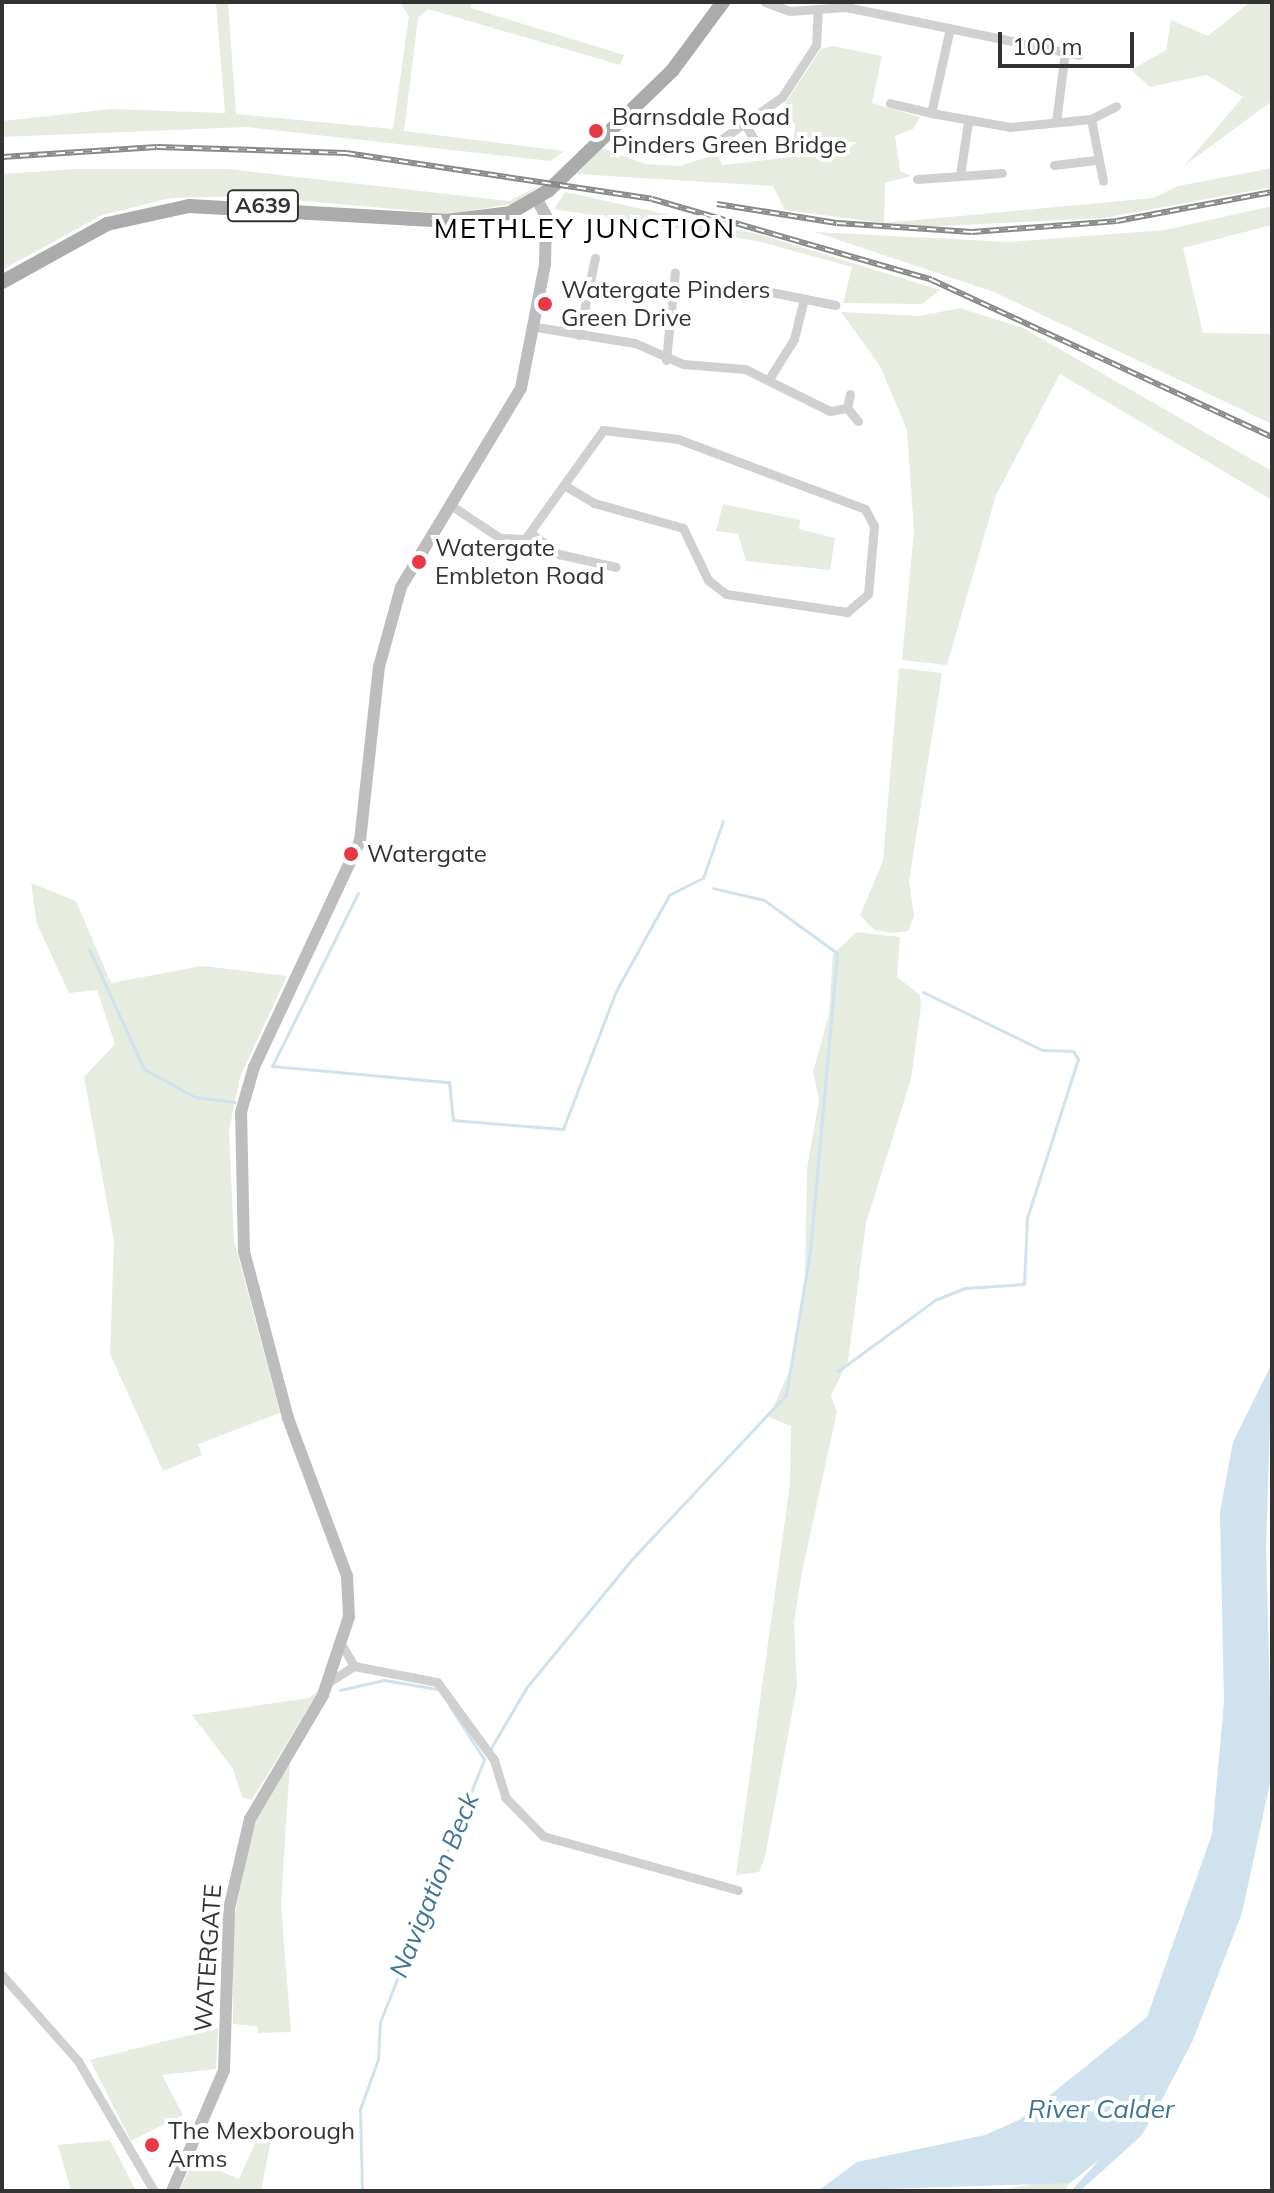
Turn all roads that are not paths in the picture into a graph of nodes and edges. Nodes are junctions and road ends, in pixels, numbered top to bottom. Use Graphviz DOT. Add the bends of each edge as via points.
graph roads {
  1 [pos="723,2"];
  2 [pos="765,2"];
  3 [pos="818,11"];
  4 [pos="950,28"];
  5 [pos="1065,52"];
  6 [pos="1079,55"];
  7 [pos="890,103"];
  8 [pos="1116,106"];
  9 [pos="931,113"];
  10 [pos="1091,119"];
  11 [pos="968,122"];
  12 [pos="1056,122"];
  13 [pos="746,126"];
  14 [pos="719,141"];
  15 [pos="759,148"];
  16 [pos="1096,160"];
  17 [pos="1054,165"];
  18 [pos="1002,173"];
  19 [pos="960,175"];
  20 [pos="917,179"];
  21 [pos="1103,181"];
  22 [pos="537,200"];
  23 [pos="595,258"];
  24 [pos="675,272"];
  25 [pos="2,282"];
  26 [pos="756,289"];
  27 [pos="804,299"];
  28 [pos="835,305"];
  29 [pos="536,327"];
  30 [pos="579,335"];
  31 [pos="666,360"];
  32 [pos="769,379"];
  33 [pos="850,394"];
  34 [pos="847,408"];
  35 [pos="858,421"];
  36 [pos="564,485"];
  37 [pos="449,504"];
  38 [pos="532,534"];
  39 [pos="616,567"];
  40 [pos="343,1647"];
  41 [pos="354,1666"];
  42 [pos="329,1682"];
  43 [pos="738,1890"];
  44 [pos="2,1975"];
  45 [pos="154,2191"];
  46 [pos="172,2191"];
  1 -- 22 [label="main road, A639" via="672,71"];
  2 -- 3 [label="street"];
  3 -- 4 [label="street" via="846,7"];
  3 -- 13 [label="street" via="813,51 777,104"];
  4 -- 5 [label="street"];
  4 -- 9 [label="street"];
  5 -- 6 [label="street"];
  5 -- 12 [label="street"];
  7 -- 9 [label="street"];
  8 -- 10 [label="street"];
  9 -- 11 [label="street"];
  10 -- 12 [label="street"];
  10 -- 16 [label="street"];
  11 -- 12 [label="street"];
  11 -- 19 [label="street"];
  13 -- 14 [label="street"];
  13 -- 15 [label="street"];
  16 -- 17 [label="street"];
  16 -- 21 [label="street"];
  18 -- 19 [label="street"];
  19 -- 20 [label="street"];
  22 -- 25 [label="main road, A639" via="475,221 253,205 169,208 86,233"];
  22 -- 29 [label="main road, WATERGATE" via="547,227"];
  23 -- 30 [label="street"];
  24 -- 31 [label="street"];
  26 -- 27 [label="street"];
  27 -- 28 [label="street"];
  27 -- 32 [label="street" via="794,339"];
  29 -- 30 [label="street"];
  29 -- 37 [label="main road, WATERGATE" via="510,414"];
  30 -- 31 [label="street" via="635,343"];
  31 -- 32 [label="street"];
  32 -- 34 [label="street" via="830,411"];
  33 -- 34 [label="street"];
  34 -- 35 [label="street"];
  36 -- 36 [label="street" via="603,430 707,448 865,509 874,526 868,594 847,612 726,594 708,580 683,528 594,503"];
  36 -- 38 [label="street"];
  37 -- 38 [label="street" via="500,538"];
  37 -- 40 [label="main road, WATERGATE" via="390,617 366,800 348,876 254,1067 240,1127 244,1252 288,1418 347,1576"];
  38 -- 39 [label="street" via="559,554"];
  40 -- 41 [label="street"];
  40 -- 42 [label="main road, WATERGATE"];
  41 -- 42 [label="street"];
  41 -- 43 [label="street" via="426,1678 448,1690 494,1760 505,1797 557,1845"];
  42 -- 46 [label="main road, WATERGATE" via="250,1819 229,1909 224,2070"];
  44 -- 45 [label="street" via="78,2061"];
}
